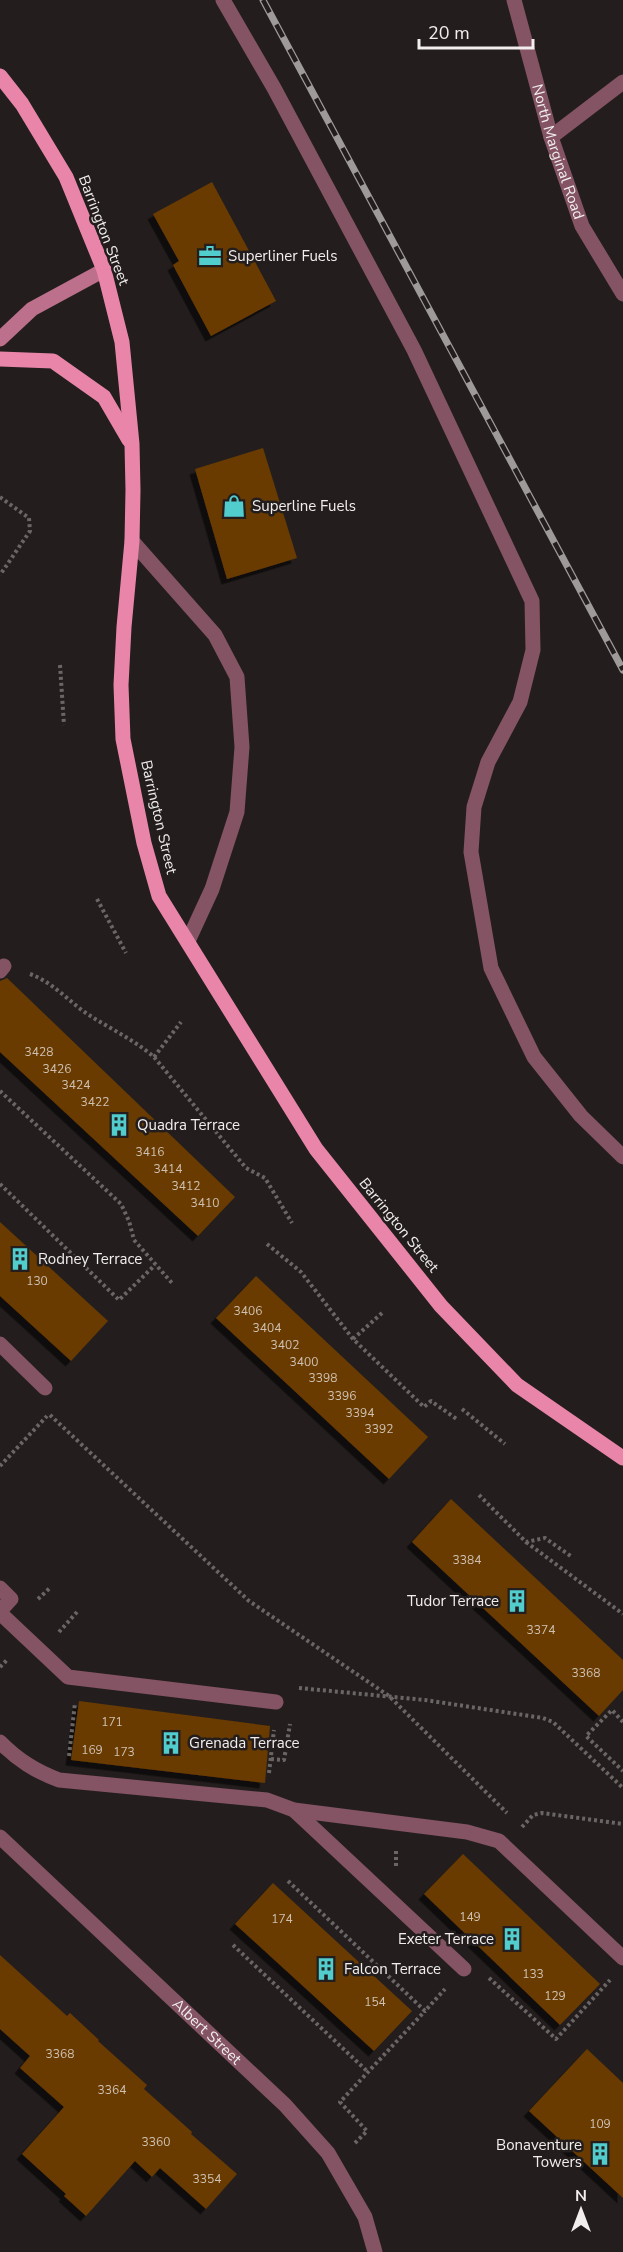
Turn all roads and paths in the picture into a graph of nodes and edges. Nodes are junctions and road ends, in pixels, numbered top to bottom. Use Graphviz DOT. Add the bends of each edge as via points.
graph roads {
  1 [pos="223,0"];
  2 [pos="514,0"];
  3 [pos="0,76"];
  4 [pos="623,82"];
  5 [pos="551,137"];
  6 [pos="104,270"];
  7 [pos="623,294"];
  8 [pos="0,339"];
  9 [pos="0,359"];
  10 [pos="132,444"];
  11 [pos="0,497"];
  12 [pos="132,540"];
  13 [pos="0,575"];
  14 [pos="60,665"];
  15 [pos="64,725"];
  16 [pos="97,898"];
  17 [pos="188,941"];
  18 [pos="126,953"];
  19 [pos="41,978"];
  20 [pos="181,1022"];
  21 [pos="154,1057"];
  22 [pos="0,1091"];
  23 [pos="623,1156"];
  24 [pos="0,1184"];
  25 [pos="292,1224"];
  26 [pos="267,1244"];
  27 [pos="155,1265"];
  28 [pos="171,1282"];
  29 [pos="383,1312"];
  30 [pos="353,1339"];
  31 [pos="0,1344"];
  32 [pos="45,1388"];
  33 [pos="462,1409"];
  34 [pos="49,1413"];
  35 [pos="43,1420"];
  36 [pos="458,1420"];
  37 [pos="505,1444"];
  38 [pos="623,1458"];
  39 [pos="0,1466"];
  40 [pos="479,1495"];
  41 [pos="526,1542"];
  42 [pos="572,1557"];
  43 [pos="0,1588"];
  44 [pos="0,1612"];
  45 [pos="77,1612"];
  46 [pos="623,1614"];
  47 [pos="66,1639"];
  48 [pos="6,1660"];
  49 [pos="0,1667"];
  50 [pos="295,1688"];
  51 [pos="389,1696"];
  52 [pos="75,1699"];
  53 [pos="276,1702"];
  54 [pos="623,1722"];
  55 [pos="72,1724"];
  56 [pos="273,1732"];
  57 [pos="0,1742"];
  58 [pos="287,1750"];
  59 [pos="623,1771"];
  60 [pos="623,1788"];
  61 [pos="294,1810"];
  62 [pos="623,1824"];
  63 [pos="522,1828"];
  64 [pos="527,1833"];
  65 [pos="0,1837"];
  66 [pos="233,1945"];
  67 [pos="623,1958"];
  68 [pos="464,1969"];
  69 [pos="604,1987"];
  70 [pos="425,2011"];
  71 [pos="556,2038"];
  72 [pos="368,2072"];
  73 [pos="355,2143"];
  74 [pos="375,2252"];
  1 -- 23 [label="street" via="280,98 414,350 532,602 533,650 520,702 488,762 474,807 471,852 491,968 534,1057 580,1116"];
  2 -- 5 [label="street, North Marginal Road"];
  3 -- 6 [label="main road, Barrington Street" via="22,104 66,177"];
  4 -- 5 [label="street"];
  5 -- 7 [label="street, North Marginal Road" via="582,226"];
  6 -- 8 [label="street" via="32,309"];
  6 -- 10 [label="main road, Barrington Street" via="122,342"];
  9 -- 10 [label="main road" via="53,361 104,397"];
  10 -- 12 [label="main road, Barrington Street"];
  11 -- 13 [label="path" via="29,518 30,531"];
  12 -- 17 [label="main road, Barrington Street" via="123,627 123,739 159,896"];
  12 -- 17 [label="street" via="215,635 237,677 242,747 237,812 212,889"];
  14 -- 15 [label="path"];
  16 -- 18 [label="path"];
  17 -- 38 [label="main road, Barrington Street" via="316,1149 441,1306 517,1385"];
  19 -- 21 [label="path"];
  20 -- 21 [label="path"];
  21 -- 25 [label="path" via="246,1168 265,1178"];
  22 -- 27 [label="path" via="121,1204 134,1240"];
  24 -- 27 [label="path" via="119,1300"];
  26 -- 30 [label="path" via="301,1272"];
  27 -- 28 [label="path"];
  29 -- 30 [label="path"];
  30 -- 36 [label="path" via="424,1407 431,1401"];
  31 -- 32 [label="street"];
  33 -- 37 [label="path"];
  34 -- 51 [label="path" via="249,1600"];
  35 -- 39 [label="path"];
  40 -- 41 [label="path"];
  41 -- 42 [label="path" via="545,1538"];
  41 -- 46 [label="path"];
  43 -- 44 [label="street" via="11,1599"];
  44 -- 53 [label="street" via="68,1677"];
  45 -- 47 [label="path" via="58,1632"];
  48 -- 49 [label="path"];
  50 -- 51 [label="path"];
  51 -- 60 [label="path" via="543,1718 553,1722"];
  51 -- 63 [label="path"];
  52 -- 55 [label="path"];
  54 -- 59 [label="path" via="612,1710 585,1736"];
  56 -- 58 [label="path" via="271,1761 284,1761"];
  57 -- 61 [label="street" via="38,1772 59,1780 267,1800"];
  61 -- 67 [label="street" via="467,1832 499,1841"];
  61 -- 68 [label="street"];
  62 -- 63 [label="path" via="542,1813 533,1815"];
  63 -- 64 [label="path"];
  65 -- 74 [label="street, Albert Street" via="285,2104 328,2153 365,2217"];
  66 -- 72 [label="path"];
  69 -- 71 [label="path"];
  70 -- 72 [label="path"];
  72 -- 73 [label="path" via="340,2102 367,2131"];
}
